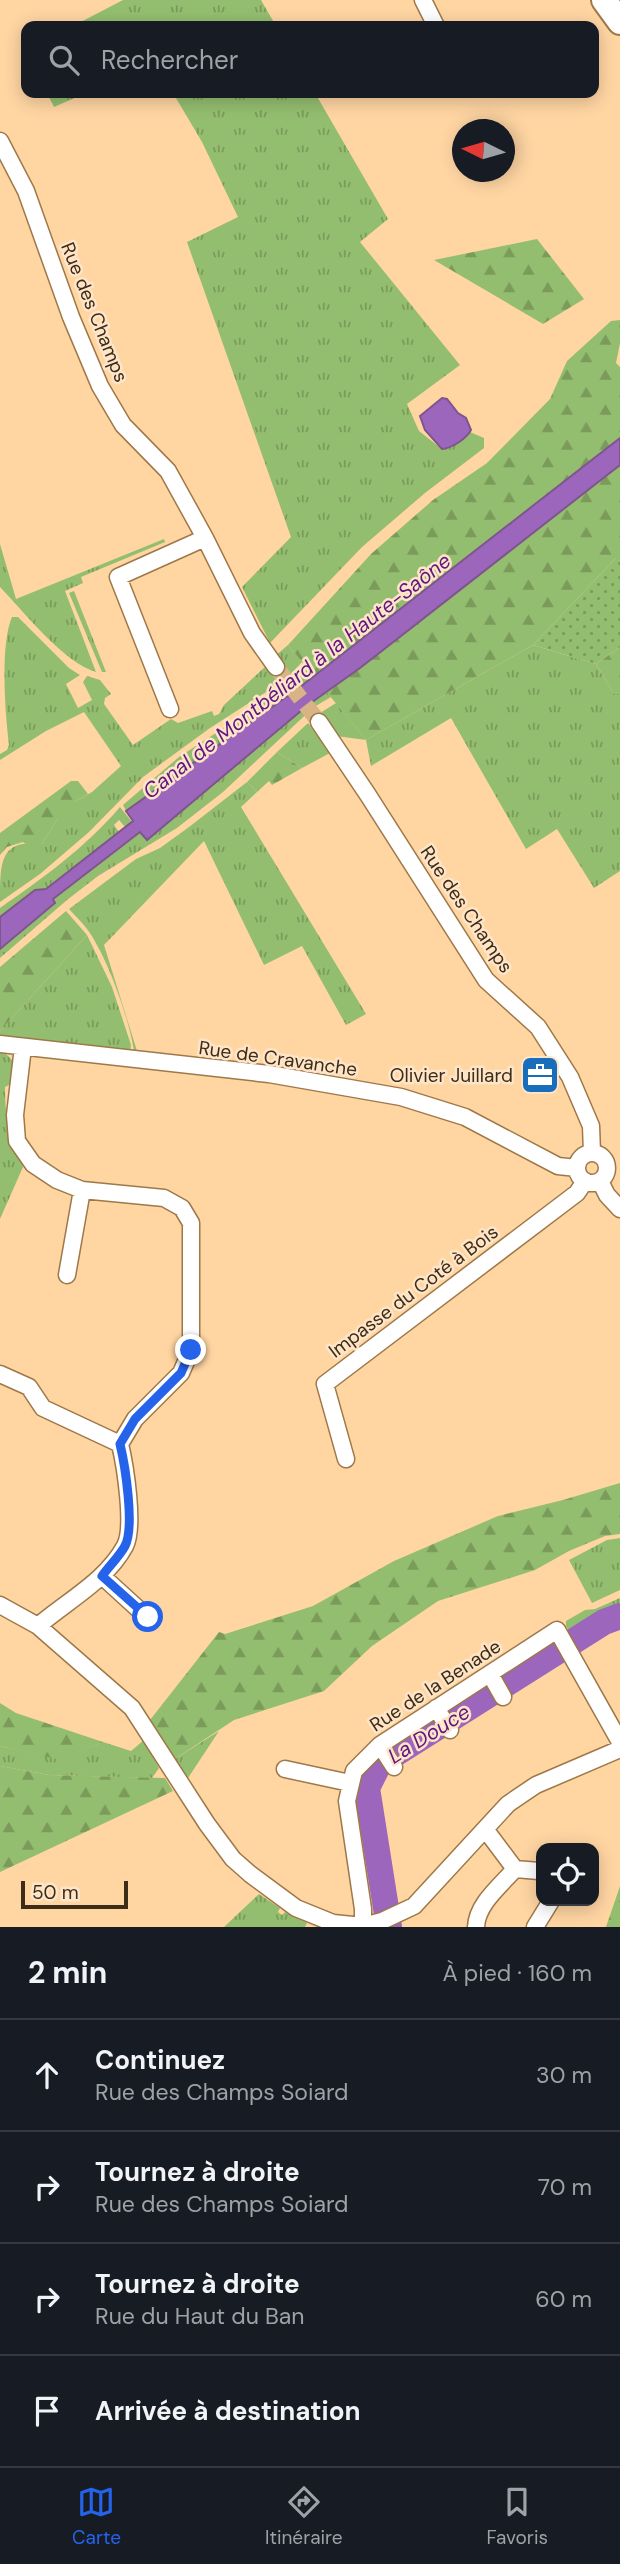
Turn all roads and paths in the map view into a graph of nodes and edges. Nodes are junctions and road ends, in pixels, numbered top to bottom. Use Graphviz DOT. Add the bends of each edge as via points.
graph roads {
  1 [pos="423,0"];
  2 [pos="604,0"];
  3 [pos="434,21"];
  4 [pos="620,23"];
  5 [pos="0,141"];
  6 [pos="205,538"];
  7 [pos="276,667"];
  8 [pos="170,709"];
  9 [pos="319,722"];
  10 [pos="0,1044"];
  11 [pos="23,1047"];
  12 [pos="593,1153"];
  13 [pos="587,1177"];
  14 [pos="82,1190"];
  15 [pos="620,1209"];
  16 [pos="66,1275"];
  17 [pos="0,1374"];
  18 [pos="120,1444"];
  19 [pos="346,1460"];
  20 [pos="102,1576"];
  21 [pos="0,1605"];
  22 [pos="148,1617"];
  23 [pos="37,1626"];
  24 [pos="620,1742"];
  25 [pos="382,1749"];
  26 [pos="620,1749"];
  27 [pos="394,1767"];
  28 [pos="285,1769"];
  29 [pos="350,1783"];
  30 [pos="485,1829"];
  31 [pos="515,1869"];
  32 [pos="536,1871"];
  33 [pos="548,1906"];
  34 [pos="363,1927"];
  35 [pos="477,1927"];
  36 [pos="535,1927"];
  1 -- 3 [label="street"];
  2 -- 4 [label="main road"];
  5 -- 6 [label="street, Rue des Champs" via="26,191 100,386 123,425 168,471"];
  6 -- 7 [label="street, Rue des Champs" via="252,634"];
  6 -- 8 [label="street" via="118,577"];
  9 -- 12 [label="street, Rue des Champs" via="486,980 538,1027 564,1067 591,1126"];
  10 -- 11 [label="street, Rue de Cravanche"];
  11 -- 13 [label="street, Rue de Cravanche" via="270,1074 401,1097 465,1117"];
  11 -- 14 [label="street" via="15,1115 17,1141 33,1164"];
  12 -- 13 [label="street" via="583,1155"];
  12 -- 13 [label="street, Rue des Champs" via="607,1164 606,1173"];
  13 -- 15 [label="street"];
  13 -- 19 [label="street, Impasse du Coté à Bois" via="578,1193 325,1384"];
  14 -- 16 [label="street"];
  14 -- 18 [label="street" via="164,1198 182,1208 191,1223 191,1350 181,1373 135,1419"];
  17 -- 18 [label="street" via="29,1387 43,1408"];
  18 -- 20 [label="street" via="129,1527 126,1544"];
  20 -- 22 [label="street"];
  20 -- 23 [label="street"];
  21 -- 23 [label="street"];
  23 -- 34 [label="street" via="132,1708 207,1824 250,1874 296,1908 333,1923"];
  24 -- 25 [label="street, Rue de la Benade" via="557,1630 497,1686"];
  25 -- 27 [label="street"];
  25 -- 29 [label="street, Rue de la Benade" via="354,1770"];
  26 -- 30 [label="street" via="536,1785 508,1804"];
  28 -- 29 [label="street"];
  29 -- 34 [label="street" via="347,1801"];
  30 -- 31 [label="street"];
  30 -- 34 [label="street" via="414,1906"];
  31 -- 32 [label="street"];
  31 -- 35 [label="street" via="481,1909"];
  33 -- 36 [label="street"];
}
